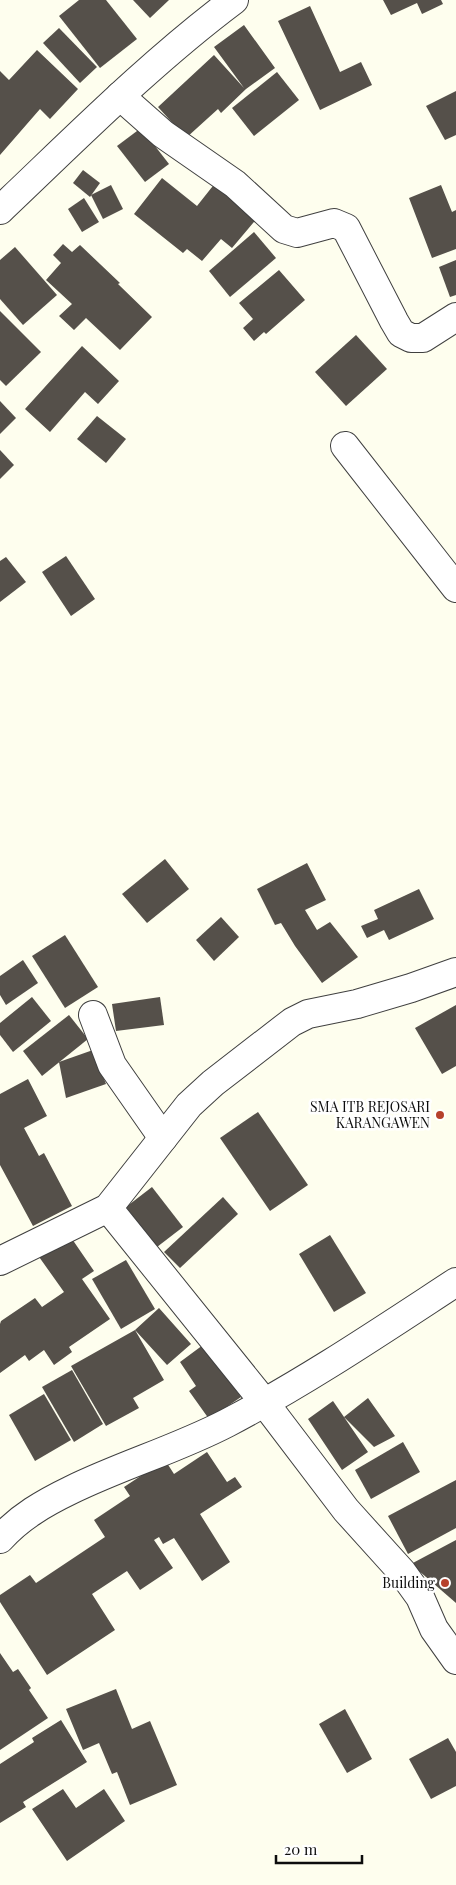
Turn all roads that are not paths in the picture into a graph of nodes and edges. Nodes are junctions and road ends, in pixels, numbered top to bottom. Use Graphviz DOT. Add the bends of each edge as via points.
graph roads {
  1 [pos="220,4"];
  2 [pos="120,96"];
  3 [pos="0,210"];
  4 [pos="456,317"];
  5 [pos="345,446"];
  6 [pos="456,588"];
  7 [pos="456,972"];
  8 [pos="93,1015"];
  9 [pos="163,1138"];
  10 [pos="108,1208"];
  11 [pos="0,1261"];
  12 [pos="456,1282"];
  13 [pos="264,1402"];
  14 [pos="0,1539"];
  15 [pos="456,1660"];
  1 -- 2 [label="street"];
  2 -- 3 [label="street"];
  2 -- 4 [label="street" via="163,134 235,184 284,229 297,232 334,223 346,228 394,321 405,335 424,338"];
  5 -- 6 [label="street"];
  7 -- 9 [label="street" via="357,1004 308,1014 292,1022 213,1083 189,1105"];
  8 -- 9 [label="street" via="112,1065"];
  9 -- 10 [label="street"];
  10 -- 11 [label="street"];
  10 -- 13 [label="street"];
  12 -- 13 [label="street" via="301,1382"];
  13 -- 14 [label="street" via="181,1444 119,1468 43,1504"];
  13 -- 15 [label="street" via="346,1510 402,1572 420,1597 434,1629"];
}
